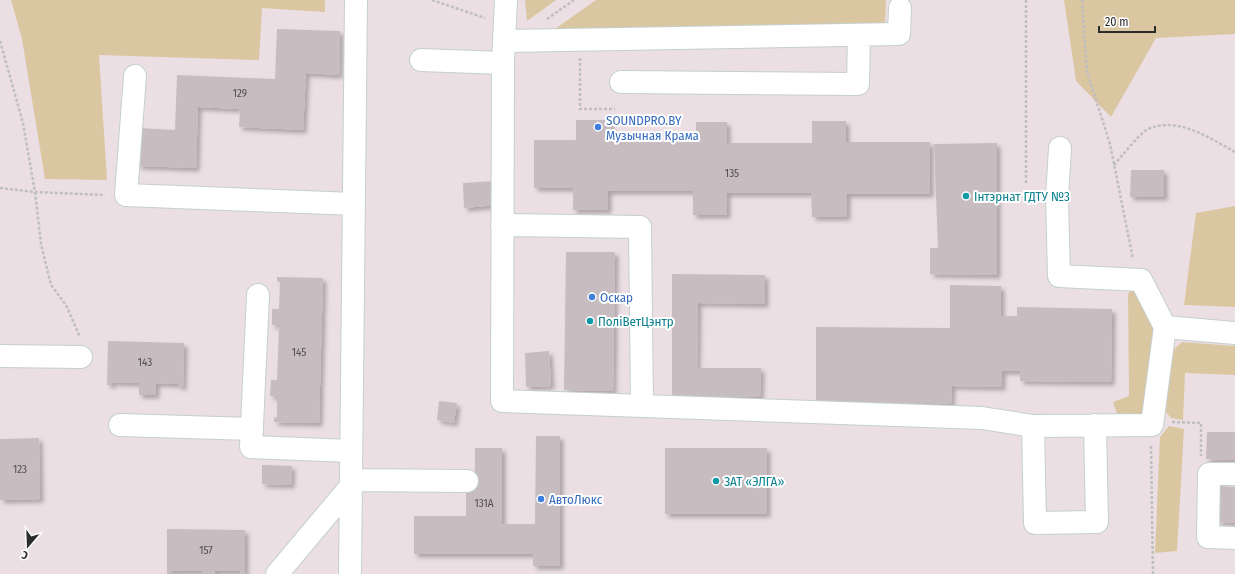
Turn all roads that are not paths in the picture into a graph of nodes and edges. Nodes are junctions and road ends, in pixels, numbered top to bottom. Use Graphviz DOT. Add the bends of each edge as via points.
graph roads {
  1 [pos="356,0"];
  2 [pos="506,0"];
  3 [pos="900,8"];
  4 [pos="504,33"];
  5 [pos="859,35"];
  6 [pos="421,60"];
  7 [pos="503,63"];
  8 [pos="135,76"];
  9 [pos="621,82"];
  10 [pos="1060,148"];
  11 [pos="354,204"];
  12 [pos="502,225"];
  13 [pos="258,295"];
  14 [pos="1165,327"];
  15 [pos="1235,333"];
  16 [pos="0,356"];
  17 [pos="81,357"];
  18 [pos="642,406"];
  19 [pos="120,425"];
  20 [pos="1095,425"];
  21 [pos="1033,426"];
  22 [pos="252,429"];
  23 [pos="351,451"];
  24 [pos="1235,474"];
  25 [pos="467,481"];
  26 [pos="351,483"];
  27 [pos="1235,538"];
  28 [pos="277,574"];
  29 [pos="350,574"];
  1 -- 11 [label="street"];
  2 -- 4 [label="street"];
  3 -- 5 [label="street" via="899,34"];
  4 -- 5 [label="street" via="580,40"];
  4 -- 7 [label="street"];
  5 -- 9 [label="street" via="858,84"];
  6 -- 7 [label="street"];
  7 -- 12 [label="street"];
  8 -- 11 [label="street" via="126,195"];
  10 -- 14 [label="street" via="1057,198 1059,276 1141,280"];
  11 -- 23 [label="street"];
  12 -- 18 [label="street" via="502,401"];
  12 -- 18 [label="street" via="640,227"];
  13 -- 22 [label="street"];
  14 -- 15 [label="street"];
  14 -- 20 [label="street" via="1152,424"];
  16 -- 17 [label="street"];
  18 -- 21 [label="street" via="982,418"];
  19 -- 22 [label="street"];
  20 -- 21 [label="street"];
  20 -- 21 [label="street" via="1097,522 1035,523"];
  22 -- 23 [label="street" via="251,447"];
  23 -- 26 [label="street"];
  24 -- 27 [label="street" via="1210,474 1208,537"];
  25 -- 26 [label="street"];
  26 -- 28 [label="street"];
  26 -- 29 [label="street"];
}
